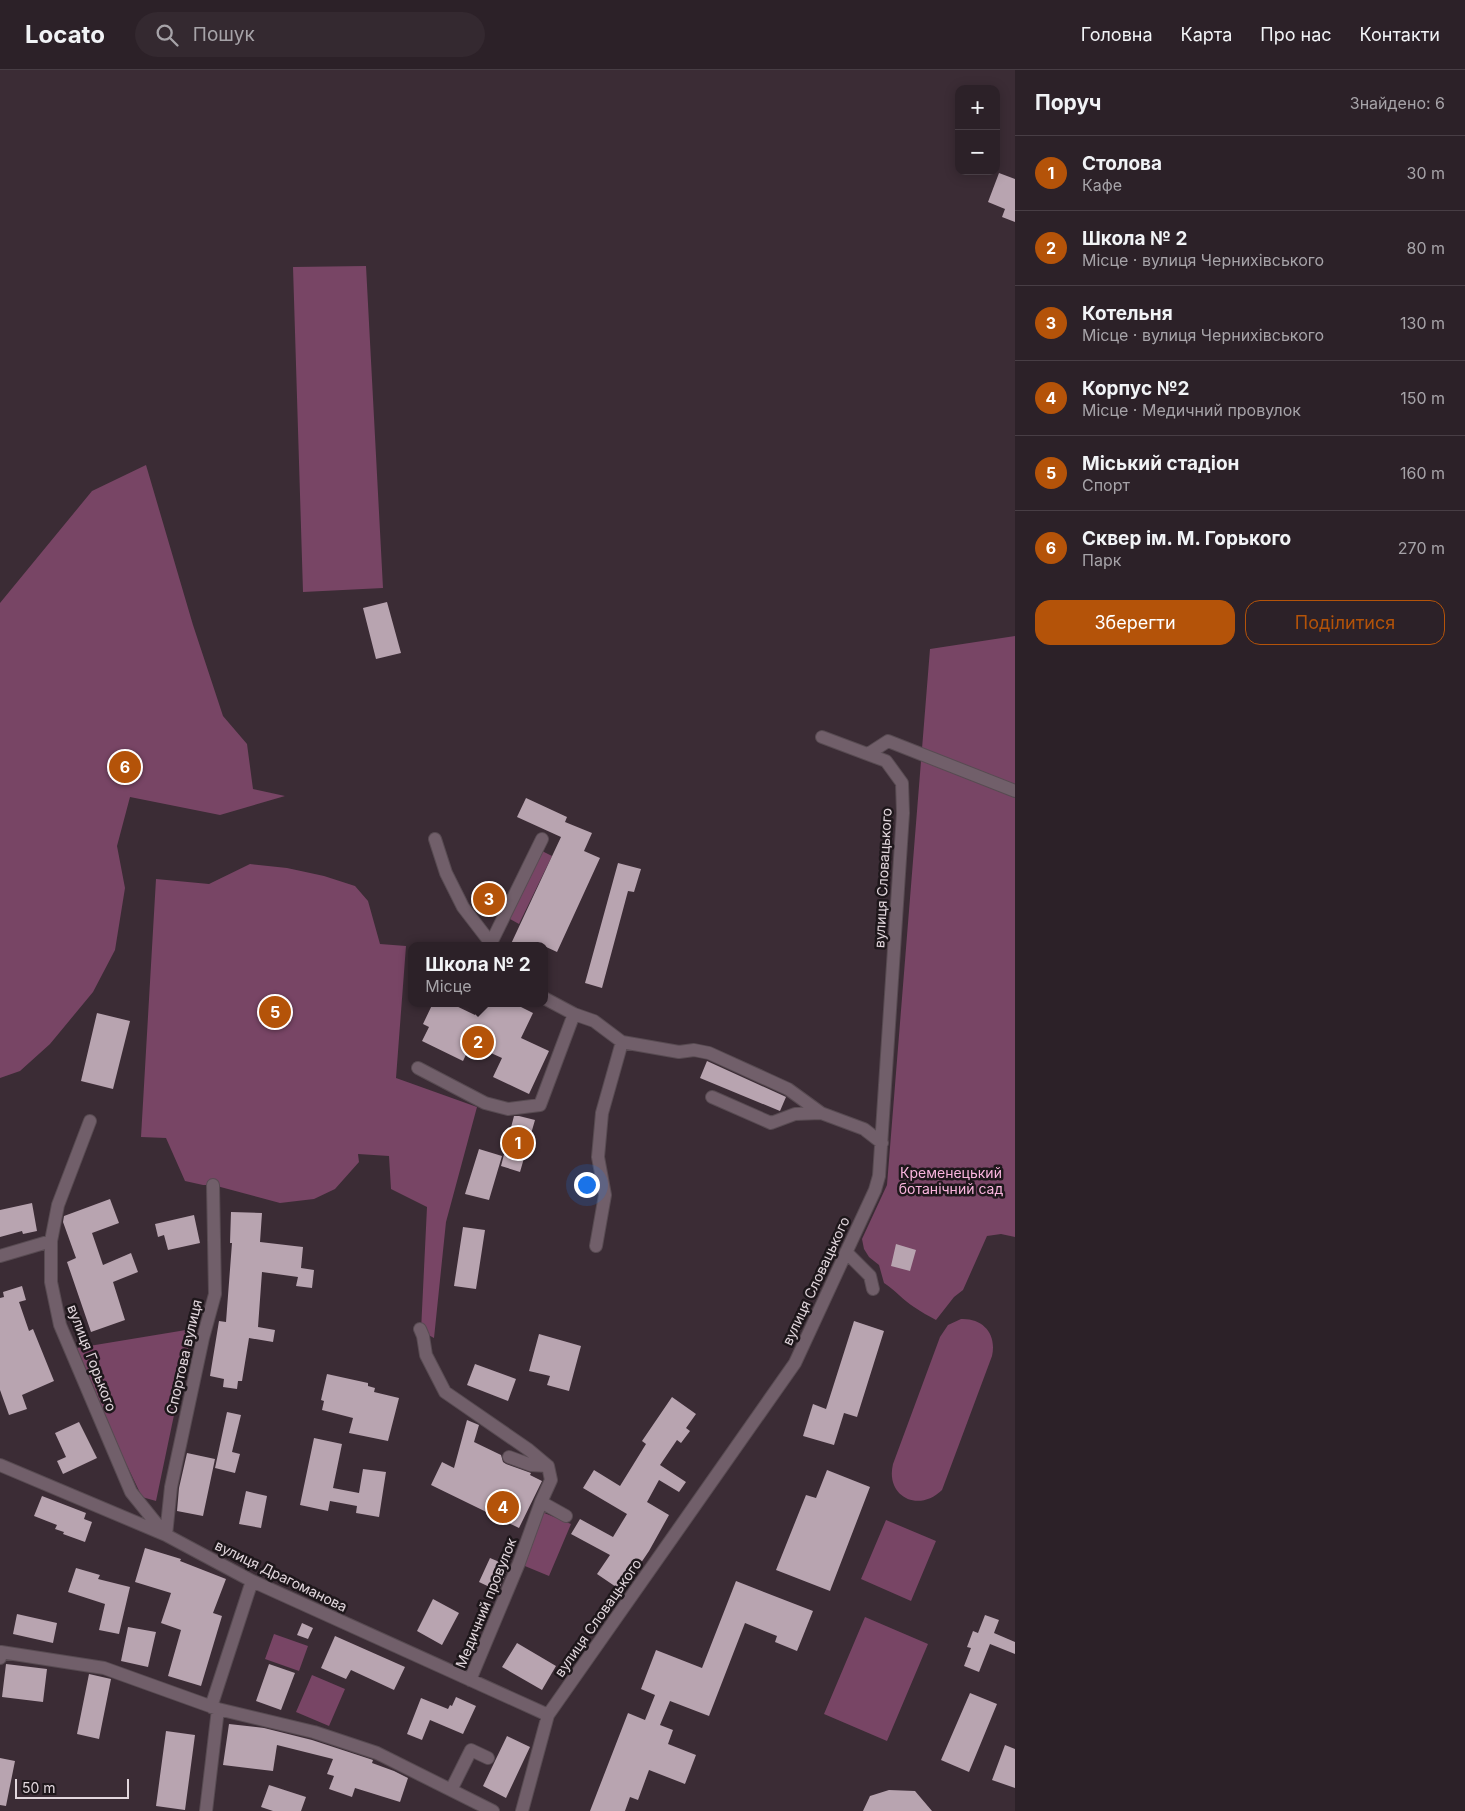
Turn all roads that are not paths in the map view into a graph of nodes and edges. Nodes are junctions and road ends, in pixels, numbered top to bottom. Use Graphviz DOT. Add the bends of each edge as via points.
graph roads {
  1 [pos="822,737"];
  2 [pos="868,754"];
  3 [pos="1015,791"];
  4 [pos="435,839"];
  5 [pos="542,839"];
  6 [pos="490,942"];
  7 [pos="493,942"];
  8 [pos="548,1000"];
  9 [pos="574,1014"];
  10 [pos="622,1042"];
  11 [pos="418,1068"];
  12 [pos="712,1097"];
  13 [pos="821,1113"];
  14 [pos="90,1121"];
  15 [pos="882,1143"];
  16 [pos="213,1185"];
  17 [pos="51,1241"];
  18 [pos="596,1246"];
  19 [pos="846,1252"];
  20 [pos="0,1256"];
  21 [pos="873,1290"];
  22 [pos="420,1329"];
  23 [pos="509,1457"];
  24 [pos="0,1464"];
  25 [pos="548,1466"];
  26 [pos="541,1502"];
  27 [pos="566,1516"];
  28 [pos="166,1535"];
  29 [pos="252,1581"];
  30 [pos="0,1654"];
  31 [pos="470,1680"];
  32 [pos="215,1708"];
  33 [pos="548,1715"];
  34 [pos="488,1758"];
  35 [pos="451,1790"];
  36 [pos="206,1811"];
  37 [pos="493,1811"];
  38 [pos="522,1811"];
  1 -- 2 [label="street, вулиця Словацького"];
  2 -- 3 [label="street" via="888,741"];
  2 -- 15 [label="street, вулиця Словацького" via="886,761 902,783 903,812"];
  4 -- 6 [label="street" via="462,907"];
  5 -- 7 [label="street"];
  8 -- 9 [label="street"];
  9 -- 10 [label="street" via="594,1021"];
  9 -- 11 [label="street" via="540,1105 508,1109 485,1103"];
  10 -- 13 [label="street" via="679,1052 709,1053 788,1089"];
  10 -- 18 [label="street" via="602,1113 598,1157 605,1195"];
  12 -- 13 [label="street" via="771,1123 795,1114"];
  13 -- 15 [label="street" via="864,1129"];
  14 -- 17 [label="street, вулиця Горького" via="58,1205"];
  15 -- 19 [label="street, вулиця Словацького" via="875,1190"];
  16 -- 28 [label="street, Спортова вулиця" via="215,1294 171,1486"];
  17 -- 20 [label="street"];
  17 -- 28 [label="street, вулиця Горького" via="51,1282 63,1333 130,1492"];
  19 -- 21 [label="street" via="870,1276"];
  19 -- 33 [label="street, вулиця Словацького" via="795,1363"];
  22 -- 25 [label="street" via="426,1355 445,1392"];
  23 -- 25 [label="street" via="531,1466"];
  24 -- 28 [label="street, вулиця Драгоманова"];
  25 -- 26 [label="street, Медичний провулок" via="551,1480"];
  26 -- 27 [label="street"];
  26 -- 31 [label="street, Медичний провулок" via="520,1563"];
  28 -- 29 [label="street, вулиця Драгоманова"];
  29 -- 31 [label="street, вулиця Драгоманова"];
  29 -- 32 [label="street"];
  30 -- 32 [label="street" via="104,1668"];
  31 -- 33 [label="street, вулиця Драгоманова"];
  32 -- 35 [label="street" via="306,1729 377,1753"];
  32 -- 36 [label="street"];
  33 -- 38 [label="street, вулиця Словацького"];
  34 -- 35 [label="street" via="471,1750"];
  35 -- 37 [label="street"];
}
